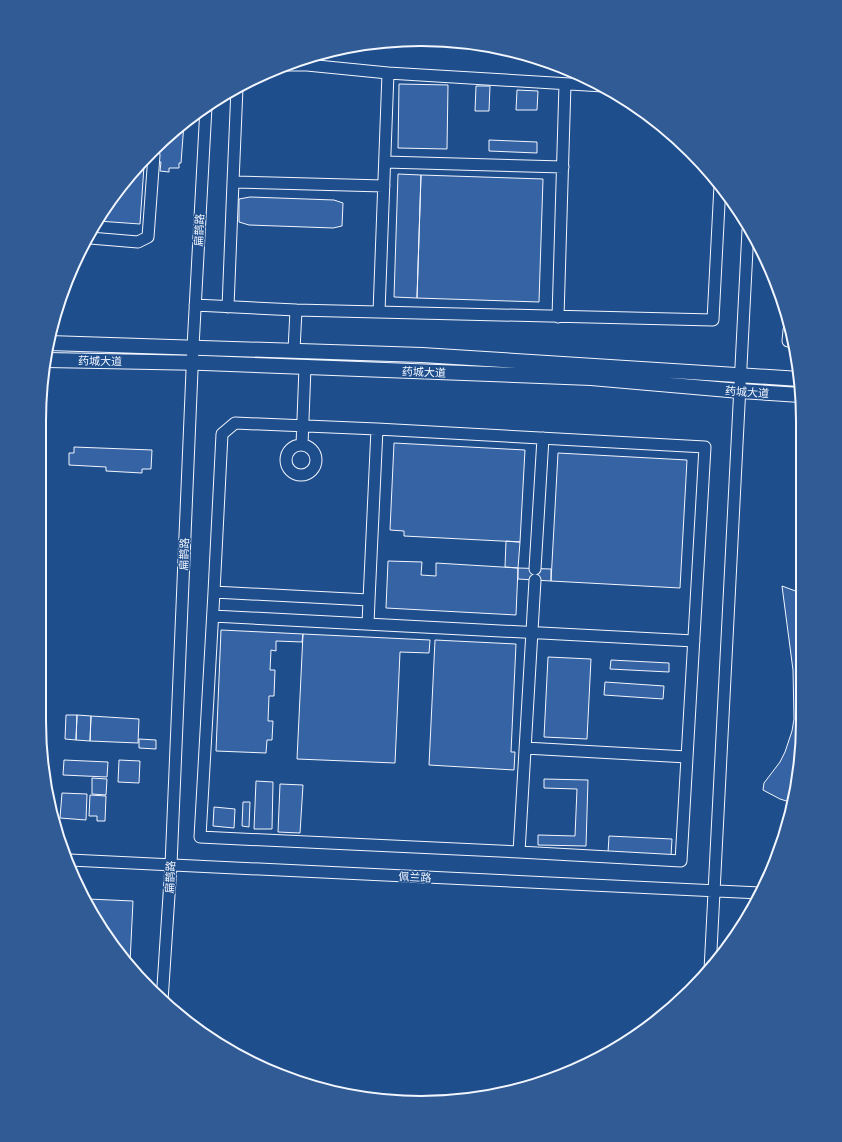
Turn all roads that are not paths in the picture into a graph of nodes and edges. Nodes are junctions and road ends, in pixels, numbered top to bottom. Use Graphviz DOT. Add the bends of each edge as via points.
graph roads {
  1 [pos="314,62"];
  2 [pos="388,73"];
  3 [pos="565,84"];
  4 [pos="587,85"];
  5 [pos="237,95"];
  6 [pos="206,114"];
  7 [pos="154,158"];
  8 [pos="384,162"];
  9 [pos="563,167"];
  10 [pos="233,182"];
  11 [pos="384,186"];
  12 [pos="720,194"];
  13 [pos="748,237"];
  14 [pos="93,238"];
  15 [pos="195,305"];
  16 [pos="228,307"];
  17 [pos="296,310"];
  18 [pos="379,312"];
  19 [pos="558,317"];
  20 [pos="54,343"];
  21 [pos="193,347"];
  22 [pos="294,350"];
  23 [pos="51,360"];
  24 [pos="192,363"];
  25 [pos="306,367"];
  26 [pos="741,375"];
  27 [pos="794,379"];
  28 [pos="740,392"];
  29 [pos="795,395"];
  30 [pos="303,426"];
  31 [pos="377,429"];
  32 [pos="543,438"];
  33 [pos="302,445"];
  34 [pos="535,569"];
  35 [pos="535,580"];
  36 [pos="214,592"];
  37 [pos="369,600"];
  38 [pos="213,616"];
  39 [pos="368,624"];
  40 [pos="532,632"];
  41 [pos="694,641"];
  42 [pos="525,748"];
  43 [pos="687,757"];
  44 [pos="519,852"];
  45 [pos="73,860"];
  46 [pos="171,865"];
  47 [pos="714,891"];
  48 [pos="754,893"];
  49 [pos="711,959"];
  50 [pos="163,992"];
  1 -- 2 [label="street"];
  2 -- 3 [label="street"];
  2 -- 8 [label="street"];
  3 -- 4 [label="street"];
  3 -- 9 [label="street"];
  5 -- 10 [label="street"];
  6 -- 15 [label="street, 扁鹊路"];
  7 -- 14 [label="street" via="148,236 138,242"];
  8 -- 9 [label="street"];
  8 -- 11 [label="street"];
  9 -- 19 [label="street"];
  10 -- 11 [label="street"];
  10 -- 16 [label="street"];
  11 -- 18 [label="street"];
  12 -- 19 [label="street" via="713,320"];
  13 -- 26 [label="street"];
  15 -- 16 [label="street"];
  15 -- 21 [label="street, 扁鹊路"];
  16 -- 17 [label="street"];
  17 -- 18 [label="street"];
  17 -- 22 [label="street"];
  18 -- 19 [label="street"];
  20 -- 21 [label="main road, 药城大道"];
  21 -- 22 [label="main road, 药城大道"];
  21 -- 24 [label="street, 扁鹊路"];
  22 -- 26 [label="main road, 药城大道" via="422,355"];
  23 -- 24 [label="main road, 药城大道"];
  24 -- 25 [label="main road, 药城大道"];
  24 -- 46 [label="street, 扁鹊路"];
  25 -- 28 [label="main road, 药城大道" via="592,378"];
  25 -- 30 [label="street"];
  26 -- 27 [label="main road, 药城大道"];
  26 -- 28 [label="street"];
  28 -- 29 [label="main road, 药城大道"];
  28 -- 47 [label="street"];
  30 -- 31 [label="street"];
  30 -- 33 [label="street"];
  30 -- 36 [label="street" via="235,423 222,434"];
  31 -- 32 [label="street"];
  31 -- 37 [label="street"];
  32 -- 34 [label="street"];
  32 -- 41 [label="street" via="705,447"];
  35 -- 40 [label="street"];
  36 -- 37 [label="street"];
  36 -- 38 [label="street"];
  37 -- 39 [label="street"];
  38 -- 39 [label="street"];
  38 -- 44 [label="street" via="200,838"];
  39 -- 40 [label="street"];
  40 -- 41 [label="street"];
  40 -- 42 [label="street"];
  41 -- 43 [label="street"];
  42 -- 43 [label="street"];
  42 -- 44 [label="street"];
  43 -- 44 [label="street" via="681,861"];
  45 -- 46 [label="street, 佩兰路"];
  46 -- 47 [label="street, 佩兰路"];
  46 -- 50 [label="street, 扁鹊路"];
  47 -- 48 [label="street, 佩兰路"];
  47 -- 49 [label="street"];
}
